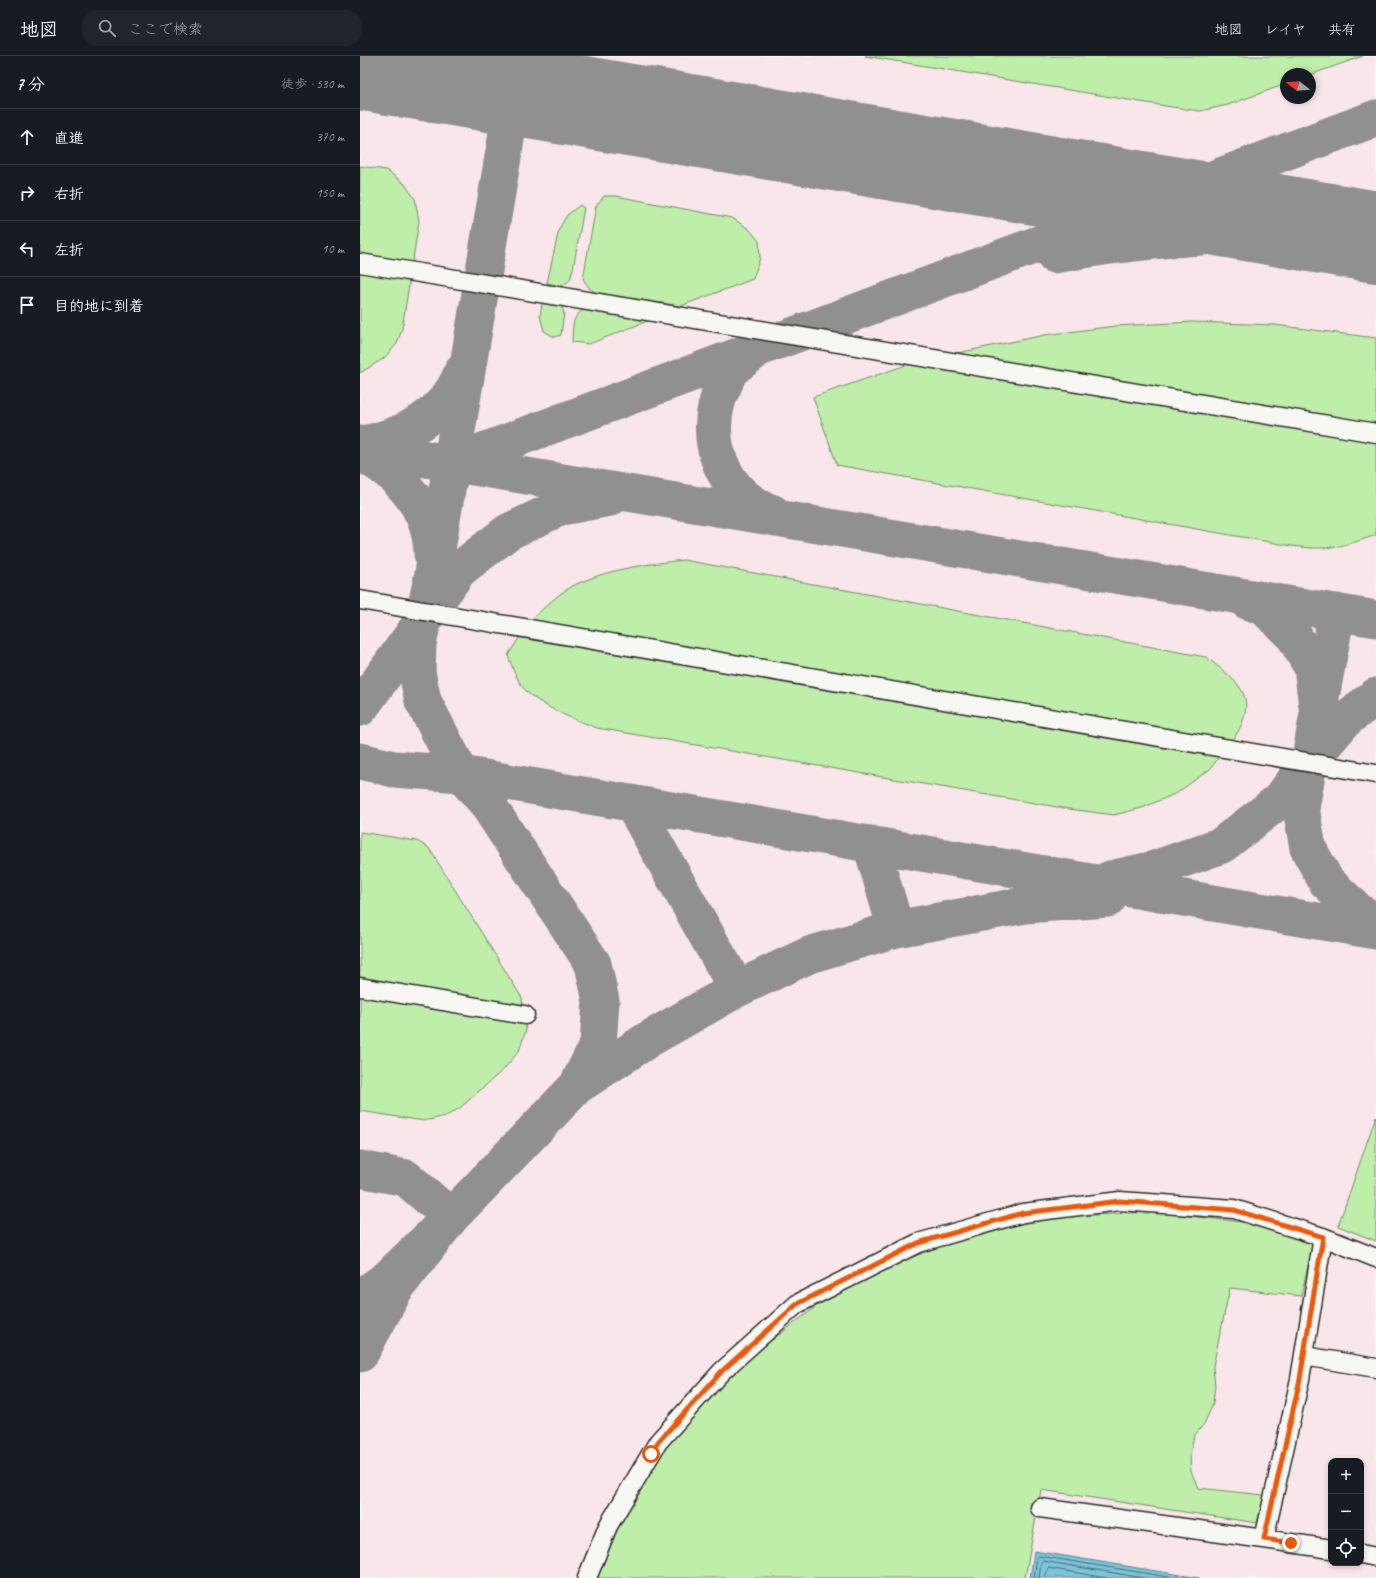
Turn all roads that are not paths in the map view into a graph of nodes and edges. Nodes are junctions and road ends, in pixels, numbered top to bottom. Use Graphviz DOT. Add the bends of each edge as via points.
graph roads {
  1 [pos="360,263"];
  2 [pos="1376,433"];
  3 [pos="360,600"];
  4 [pos="1376,774"];
  5 [pos="360,987"];
  6 [pos="525,1015"];
  7 [pos="1323,1237"];
  8 [pos="1376,1258"];
  9 [pos="1304,1356"];
  10 [pos="1376,1368"];
  11 [pos="1040,1508"];
  12 [pos="1264,1539"];
  13 [pos="1328,1550"];
  14 [pos="1364,1555"];
  15 [pos="1376,1557"];
  16 [pos="587,1578"];
  1 -- 2 [label="lane"];
  3 -- 4 [label="lane"];
  5 -- 6 [label="lane"];
  7 -- 8 [label="lane"];
  7 -- 9 [label="lane"];
  7 -- 16 [label="lane" via="1234,1210 1120,1201 1023,1213 918,1243 797,1304 722,1371 658,1442 608,1526"];
  9 -- 10 [label="lane"];
  9 -- 12 [label="lane"];
  11 -- 12 [label="lane"];
  12 -- 13 [label="lane"];
  14 -- 15 [label="lane"];
}
